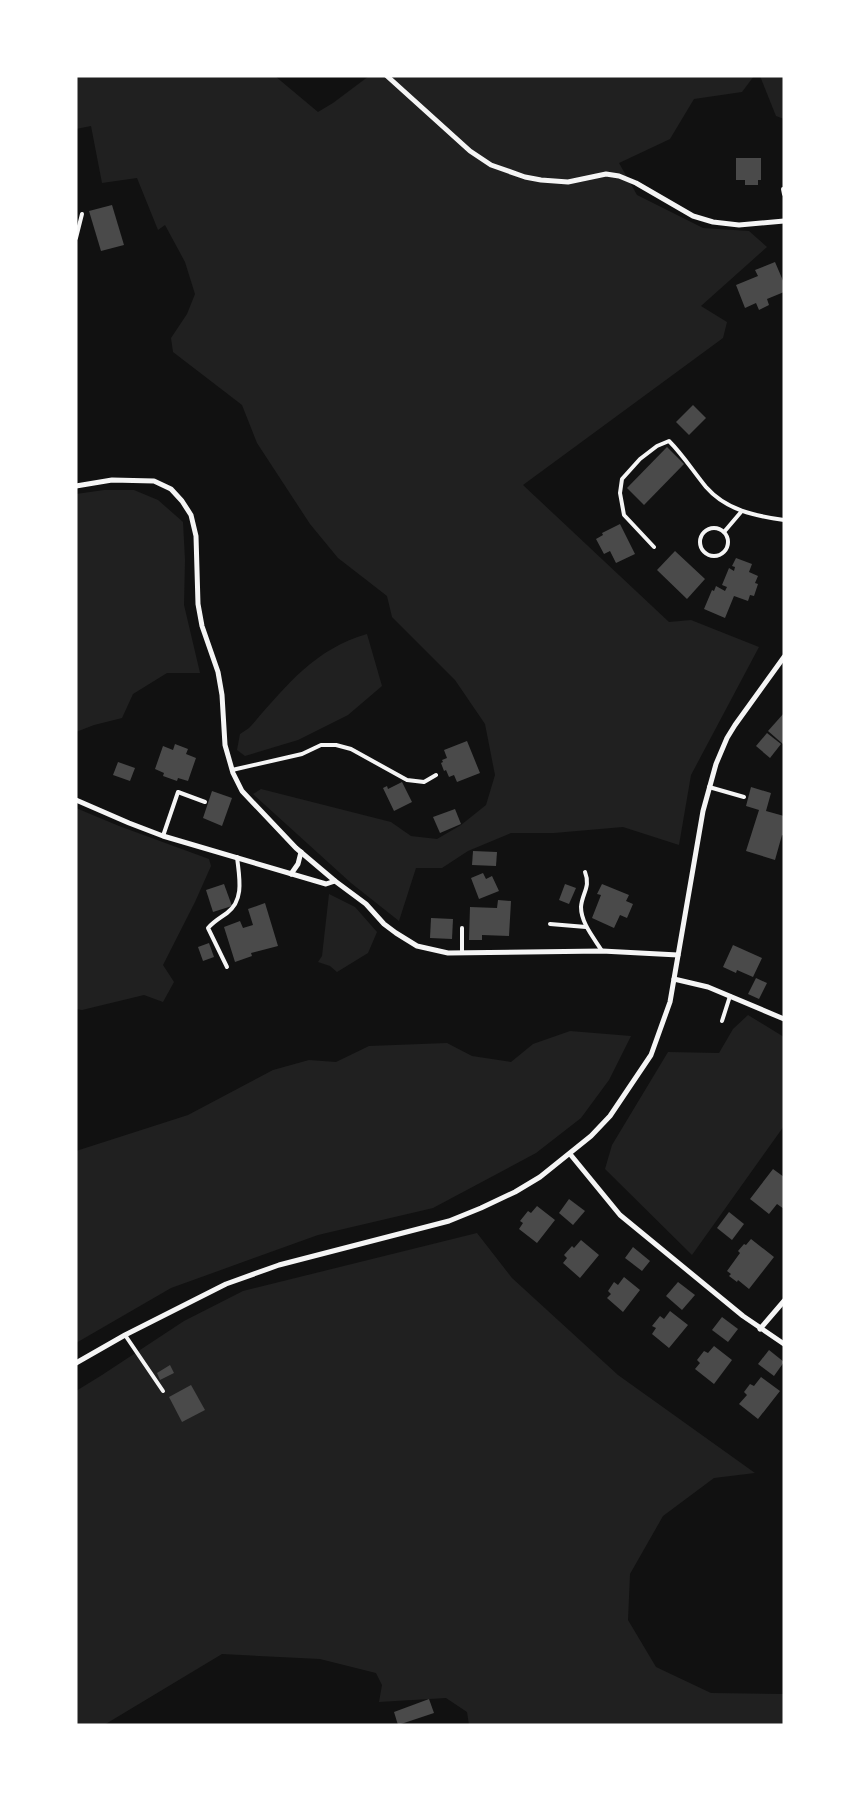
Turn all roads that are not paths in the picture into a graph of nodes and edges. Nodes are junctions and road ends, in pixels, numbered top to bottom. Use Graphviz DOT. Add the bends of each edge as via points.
graph roads {
  1 [pos="387,76"];
  2 [pos="783,188"];
  3 [pos="784,194"];
  4 [pos="82,214"];
  5 [pos="784,221"];
  6 [pos="76,238"];
  7 [pos="76,486"];
  8 [pos="742,512"];
  9 [pos="784,520"];
  10 [pos="724,532"];
  11 [pos="654,547"];
  12 [pos="784,657"];
  13 [pos="232,770"];
  14 [pos="436,775"];
  15 [pos="709,787"];
  16 [pos="744,797"];
  17 [pos="76,800"];
  18 [pos="205,802"];
  19 [pos="163,836"];
  20 [pos="301,852"];
  21 [pos="237,858"];
  22 [pos="585,872"];
  23 [pos="291,874"];
  24 [pos="335,881"];
  25 [pos="550,924"];
  26 [pos="586,927"];
  27 [pos="462,928"];
  28 [pos="602,951"];
  29 [pos="462,953"];
  30 [pos="678,954"];
  31 [pos="227,967"];
  32 [pos="674,979"];
  33 [pos="730,996"];
  34 [pos="783,1018"];
  35 [pos="722,1021"];
  36 [pos="570,1154"];
  37 [pos="784,1301"];
  38 [pos="760,1329"];
  39 [pos="125,1335"];
  40 [pos="784,1344"];
  41 [pos="76,1363"];
  42 [pos="164,1391"];
  1 -- 5 [label="street" via="470,151 491,165 541,180 568,182 606,174 619,176 693,216 713,222"];
  2 -- 3 [label="lane"];
  4 -- 6 [label="lane"];
  7 -- 13 [label="street" via="112,480 154,481 170,489 191,515 196,536 198,604 218,672 225,745"];
  8 -- 9 [label="lane"];
  8 -- 10 [label="lane"];
  8 -- 11 [label="lane" via="707,488 669,441 663,443 640,459 622,479 620,492 624,515"];
  10 -- 10 [label="lane" via="711,528 702,535 700,545 706,555 718,557 727,550 728,538"];
  12 -- 15 [label="street" via="727,738"];
  13 -- 14 [label="lane" via="302,754 321,745 336,745 351,749 407,780 424,782"];
  13 -- 20 [label="street" via="242,791"];
  15 -- 16 [label="lane"];
  15 -- 30 [label="street"];
  17 -- 19 [label="street"];
  18 -- 19 [label="lane" via="178,792"];
  19 -- 21 [label="street"];
  20 -- 23 [label="street"];
  20 -- 24 [label="street"];
  21 -- 23 [label="street"];
  21 -- 31 [label="lane" via="238,902 208,928"];
  22 -- 26 [label="lane" via="588,881 581,908"];
  23 -- 24 [label="street" via="326,884"];
  24 -- 29 [label="street" via="408,941 437,951"];
  25 -- 26 [label="lane"];
  26 -- 28 [label="lane"];
  27 -- 29 [label="lane"];
  28 -- 29 [label="street"];
  28 -- 30 [label="street"];
  30 -- 32 [label="street"];
  32 -- 33 [label="street"];
  32 -- 36 [label="street" via="670,1002 651,1055 610,1116"];
  33 -- 34 [label="street"];
  33 -- 35 [label="lane"];
  36 -- 38 [label="street" via="620,1215"];
  36 -- 39 [label="street" via="515,1192 449,1221 235,1280"];
  37 -- 38 [label="street"];
  38 -- 40 [label="street"];
  39 -- 41 [label="street"];
  39 -- 42 [label="lane"];
}
